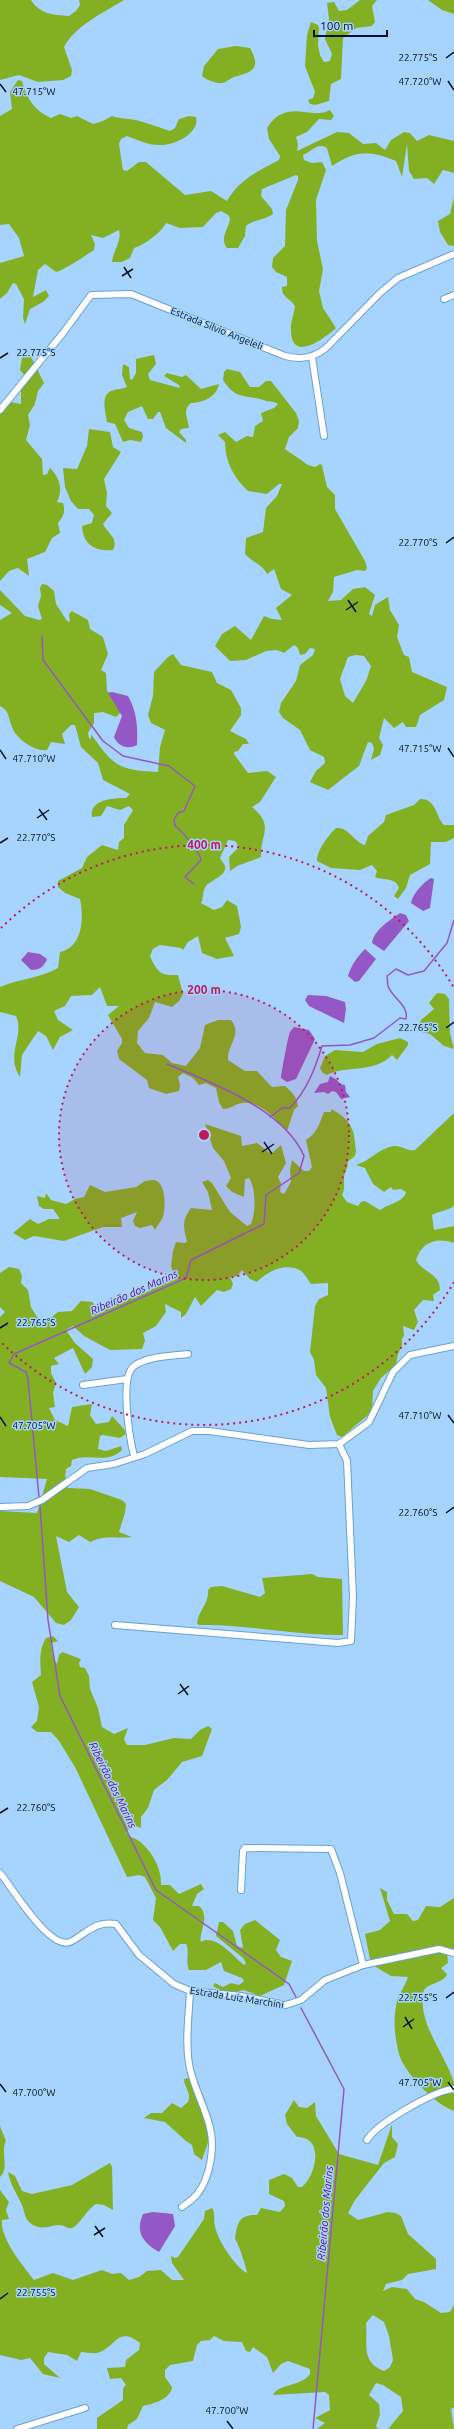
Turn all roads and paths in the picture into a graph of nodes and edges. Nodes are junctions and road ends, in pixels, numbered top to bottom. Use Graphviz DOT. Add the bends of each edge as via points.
graph roads {
  1 [pos="454,254"];
  2 [pos="454,295"];
  3 [pos="444,299"];
  4 [pos="312,357"];
  5 [pos="0,410"];
  6 [pos="324,436"];
  7 [pos="454,1346"];
  8 [pos="188,1354"];
  9 [pos="127,1380"];
  10 [pos="84,1385"];
  11 [pos="339,1444"];
  12 [pos="134,1456"];
  13 [pos="0,1507"];
  14 [pos="115,1625"];
  15 [pos="0,1873"];
  16 [pos="241,1890"];
  17 [pos="454,1953"];
  18 [pos="363,1965"];
  19 [pos="190,1991"];
  20 [pos="454,2089"];
  21 [pos="367,2140"];
  22 [pos="182,2208"];
  23 [pos="85,2408"];
  24 [pos="17,2429"];
  1 -- 4 [label="street" via="398,278 380,292 326,348"];
  2 -- 3 [label="street"];
  4 -- 5 [label="street, Estrada Silvio Angeleli" via="285,356 131,294 91,295"];
  4 -- 6 [label="street"];
  7 -- 11 [label="street" via="410,1355 393,1372 369,1422"];
  8 -- 9 [label="street" via="139,1363 128,1373"];
  9 -- 10 [label="street"];
  9 -- 12 [label="street" via="127,1411"];
  11 -- 12 [label="street" via="309,1445 209,1431 192,1431 145,1454"];
  11 -- 14 [label="street" via="348,1461 353,1597 351,1641 338,1643"];
  12 -- 13 [label="street" via="114,1464 87,1468 57,1491 28,1506"];
  15 -- 19 [label="street, Estrada Luiz Marchini" via="36,1922 56,1940 70,1942 95,1925 116,1924 139,1955 174,1984"];
  16 -- 18 [label="street" via="245,1848 331,1849 340,1873"];
  17 -- 18 [label="street, Estrada Luiz Marchini" via="439,1949"];
  18 -- 19 [label="street, Estrada Luiz Marchini" via="325,1980 301,2000 286,2005 242,1996"];
  19 -- 22 [label="street" via="187,2042 189,2062 192,2079 210,2129 212,2146 204,2183 198,2194"];
  20 -- 21 [label="street" via="439,2091 423,2100 372,2133"];
  23 -- 24 [label="street"];
}
